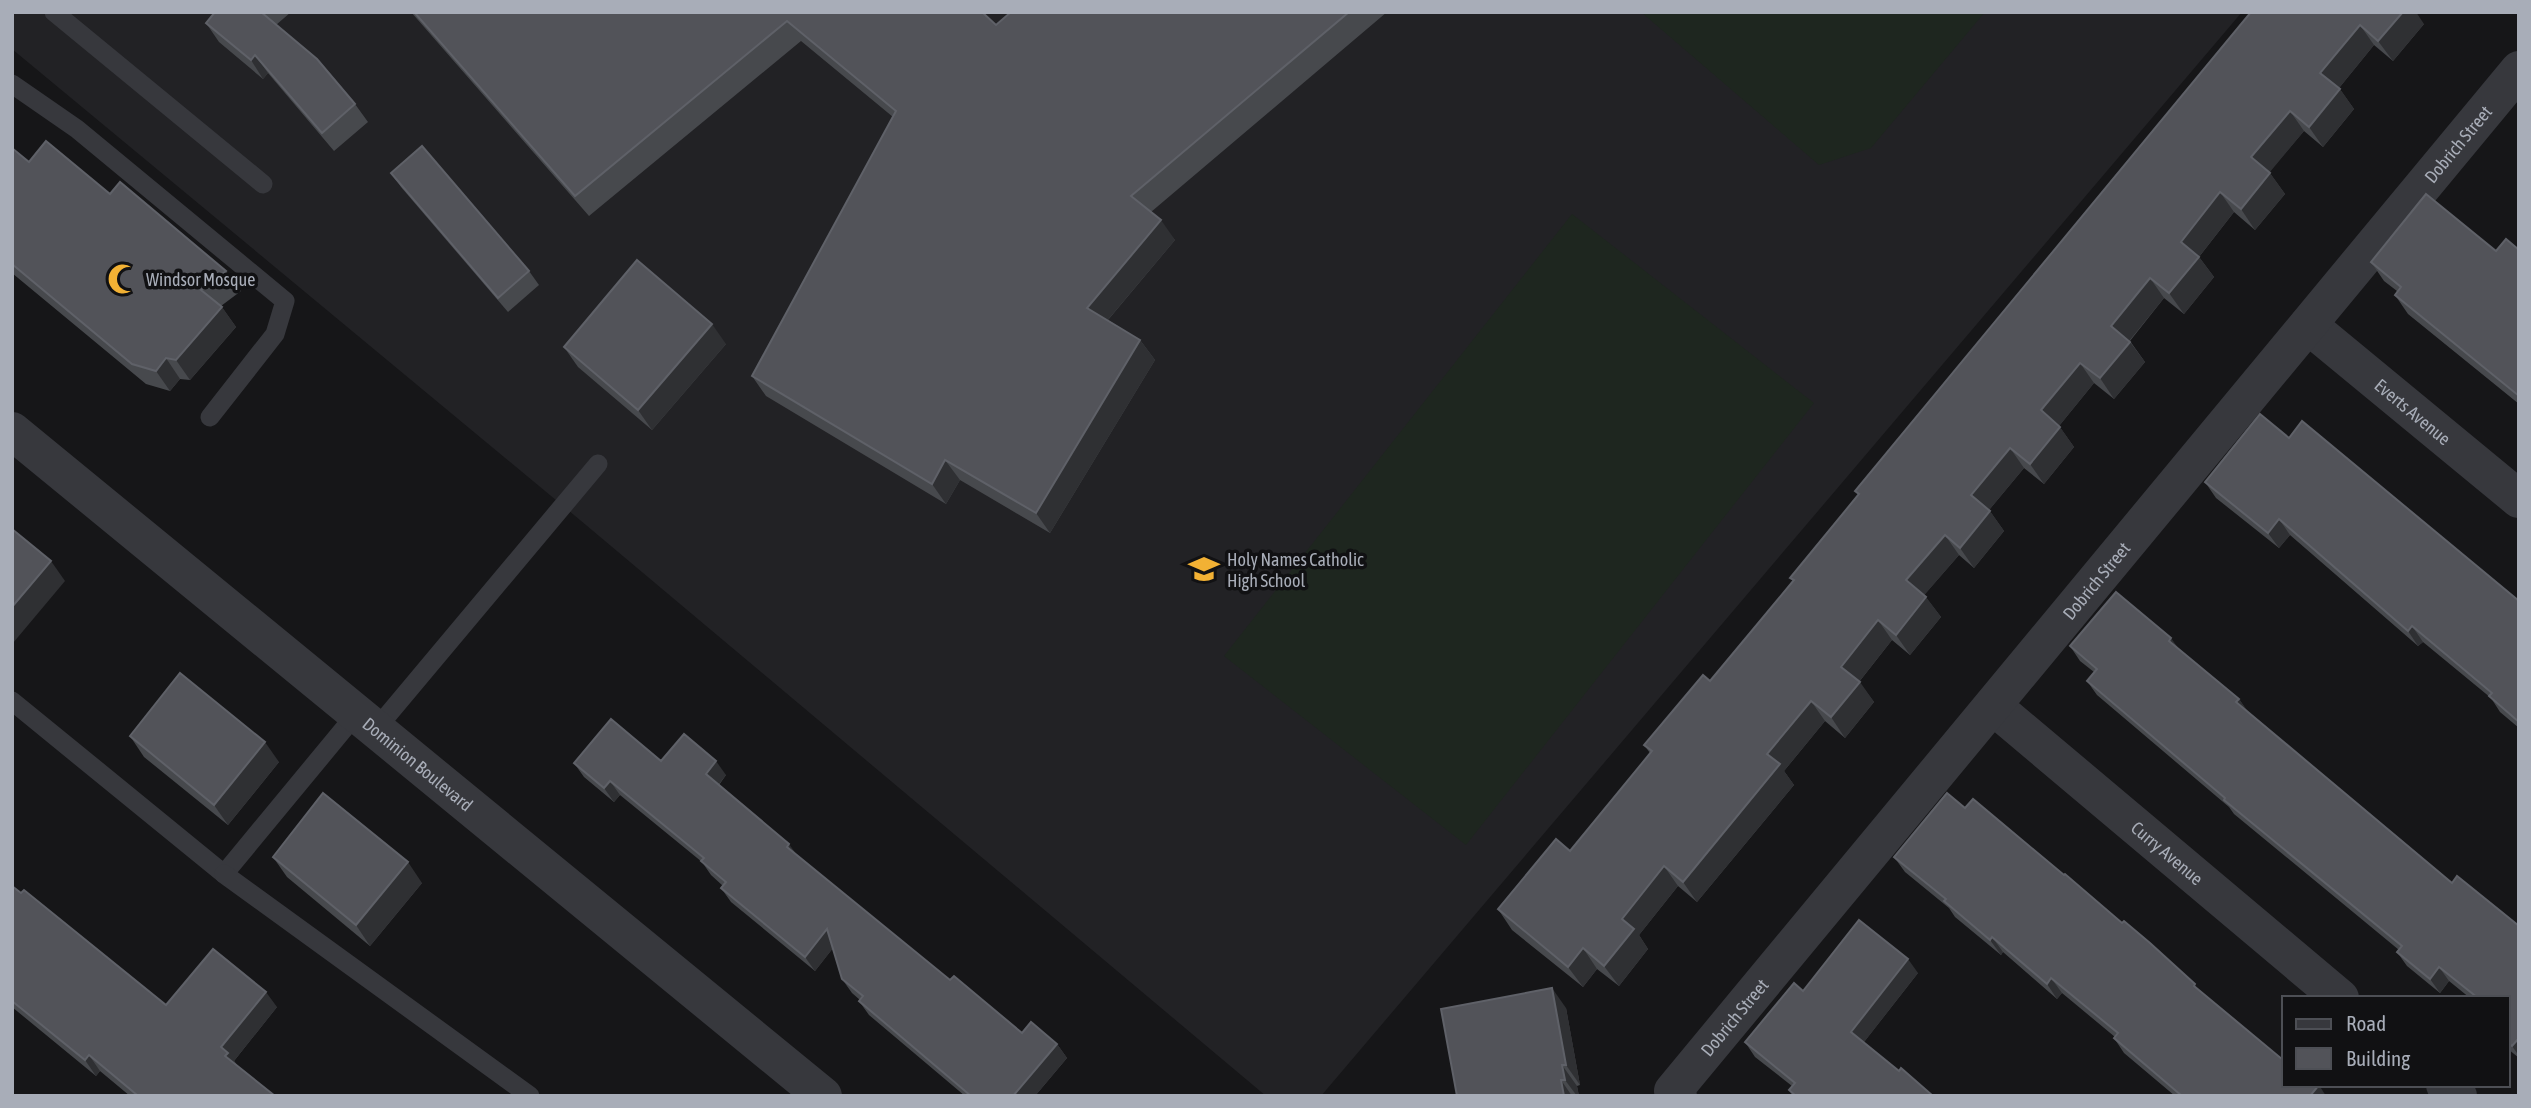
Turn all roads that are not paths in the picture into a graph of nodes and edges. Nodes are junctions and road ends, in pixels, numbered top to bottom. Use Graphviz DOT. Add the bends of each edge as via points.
graph roads {
  1 [pos="54,12"];
  2 [pos="2519,70"];
  3 [pos="12,84"];
  4 [pos="263,184"];
  5 [pos="2308,325"];
  6 [pos="210,417"];
  7 [pos="12,431"];
  8 [pos="598,464"];
  9 [pos="2519,499"];
  10 [pos="12,701"];
  11 [pos="1993,706"];
  12 [pos="366,721"];
  13 [pos="224,874"];
  14 [pos="2338,996"];
  15 [pos="1676,1093"];
  16 [pos="530,1096"];
  17 [pos="822,1096"];
  1 -- 4 [label="lane"];
  2 -- 5 [label="street, Dobrich Street"];
  3 -- 6 [label="lane" via="78,129 285,301 275,334"];
  5 -- 9 [label="street, Everts Avenue"];
  5 -- 11 [label="street, Dobrich Street"];
  7 -- 12 [label="street, Dominion Boulevard"];
  8 -- 12 [label="lane"];
  10 -- 13 [label="lane"];
  11 -- 14 [label="street, Curry Avenue"];
  11 -- 15 [label="street, Dobrich Street"];
  12 -- 13 [label="lane"];
  12 -- 17 [label="street, Dominion Boulevard"];
  13 -- 16 [label="lane"];
}
